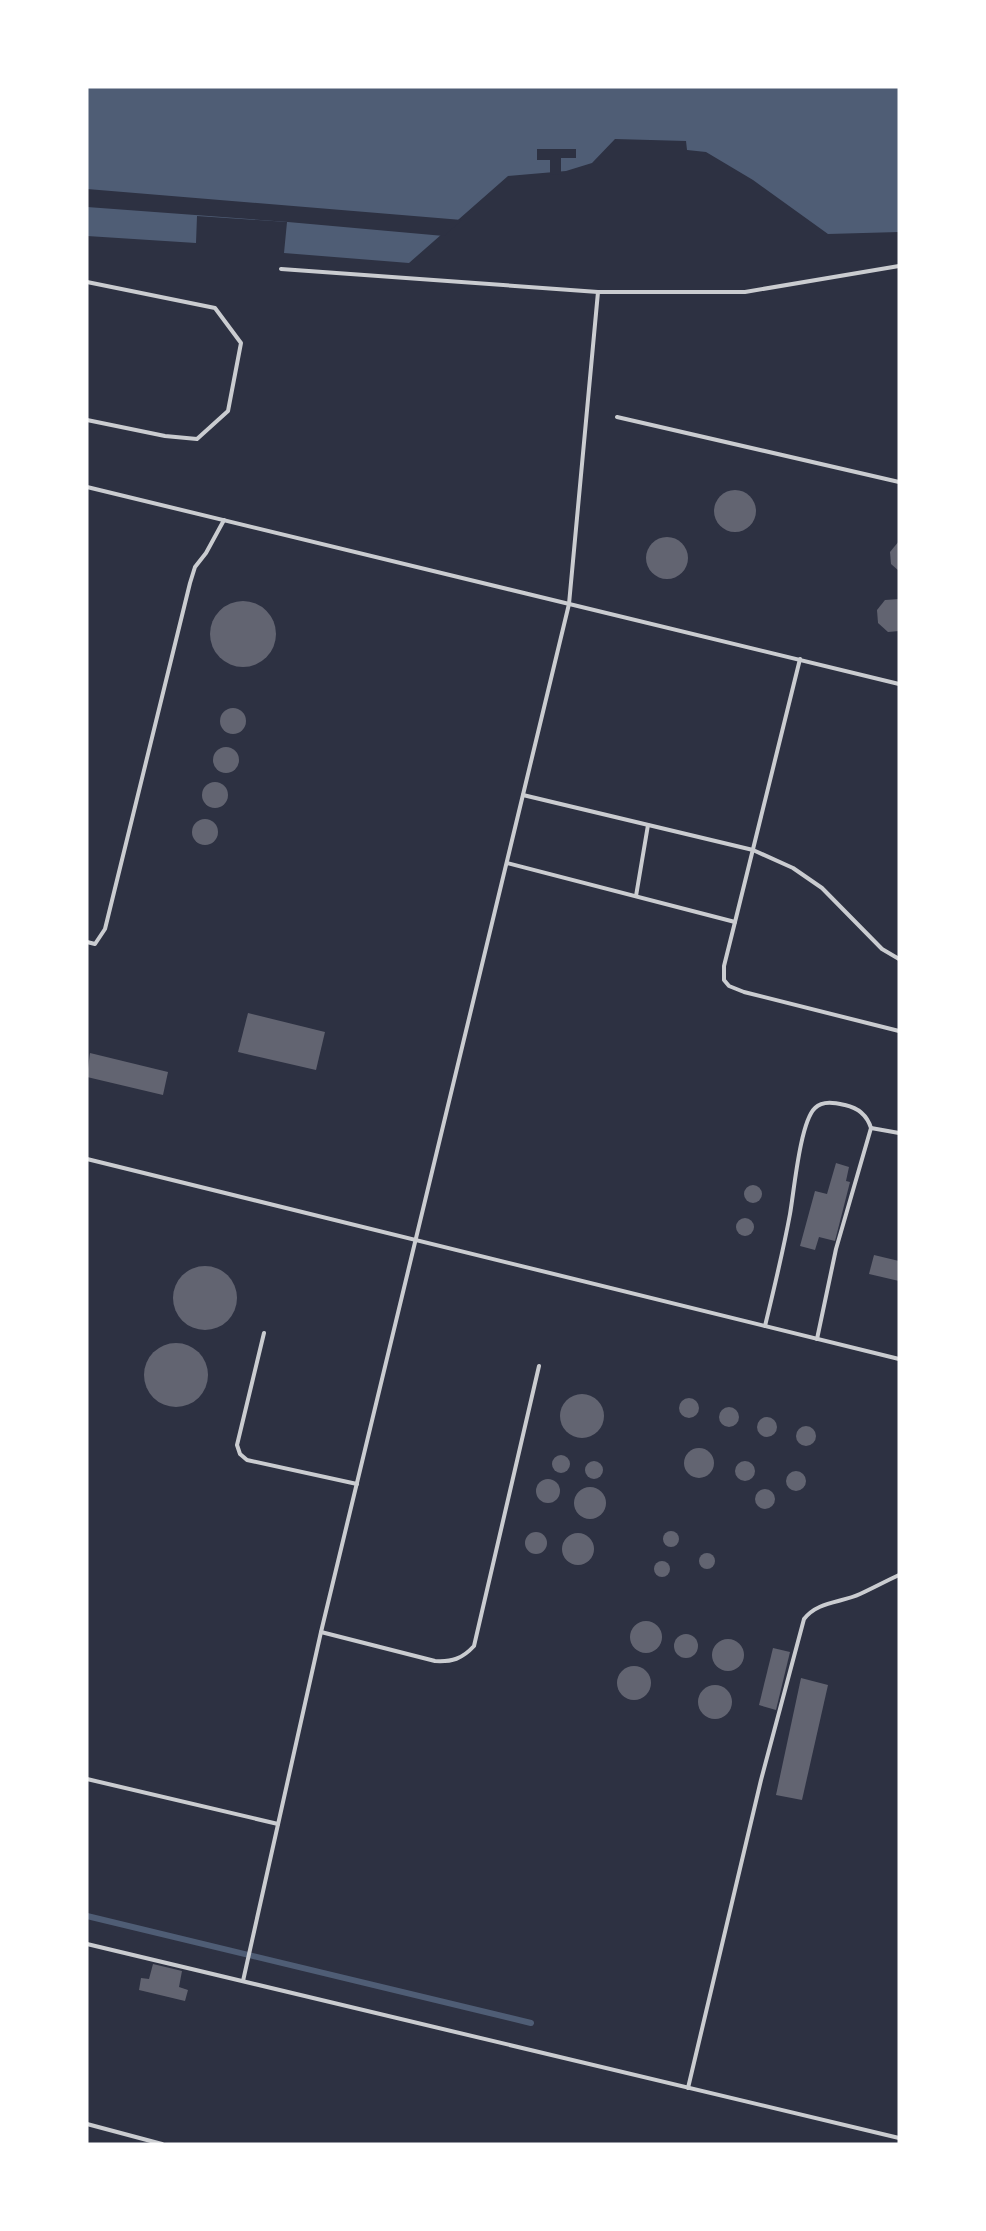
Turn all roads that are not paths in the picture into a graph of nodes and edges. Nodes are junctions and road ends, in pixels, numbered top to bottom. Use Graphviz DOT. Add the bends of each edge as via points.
graph roads {
  1 [pos="899,266"];
  2 [pos="281,269"];
  3 [pos="87,282"];
  4 [pos="598,292"];
  5 [pos="617,417"];
  6 [pos="87,420"];
  7 [pos="899,482"];
  8 [pos="87,487"];
  9 [pos="224,520"];
  10 [pos="569,604"];
  11 [pos="800,659"];
  12 [pos="899,684"];
  13 [pos="523,795"];
  14 [pos="648,825"];
  15 [pos="753,850"];
  16 [pos="507,863"];
  17 [pos="636,896"];
  18 [pos="735,922"];
  19 [pos="87,942"];
  20 [pos="899,959"];
  21 [pos="899,1031"];
  22 [pos="871,1128"];
  23 [pos="899,1132"];
  24 [pos="87,1159"];
  25 [pos="417,1240"];
  26 [pos="765,1326"];
  27 [pos="264,1333"];
  28 [pos="817,1339"];
  29 [pos="899,1359"];
  30 [pos="540,1366"];
  31 [pos="357,1484"];
  32 [pos="899,1575"];
  33 [pos="321,1632"];
  34 [pos="87,1779"];
  35 [pos="278,1824"];
  36 [pos="87,1944"];
  37 [pos="243,1981"];
  38 [pos="688,2088"];
  39 [pos="87,2124"];
  40 [pos="899,2139"];
  41 [pos="162,2144"];
  1 -- 4 [label="lane" via="745,292"];
  2 -- 4 [label="lane"];
  3 -- 6 [label="lane" via="215,308 241,343 228,411 197,439"];
  4 -- 10 [label="lane"];
  5 -- 7 [label="lane"];
  8 -- 9 [label="lane"];
  9 -- 10 [label="lane"];
  9 -- 19 [label="lane" via="195,567 190,583 105,929 95,944"];
  10 -- 11 [label="lane"];
  10 -- 13 [label="lane"];
  11 -- 12 [label="lane"];
  11 -- 15 [label="lane"];
  13 -- 14 [label="lane"];
  13 -- 16 [label="lane"];
  14 -- 15 [label="lane"];
  14 -- 17 [label="lane"];
  15 -- 18 [label="lane"];
  15 -- 20 [label="lane" via="793,868 822,888 882,949"];
  16 -- 17 [label="lane"];
  16 -- 25 [label="lane"];
  17 -- 18 [label="lane"];
  18 -- 21 [label="lane" via="724,966 724,980 729,986"];
  22 -- 23 [label="lane"];
  22 -- 26 [label="lane" via="866,1116 853,1107 834,1103 813,1108 799,1152 790,1215"];
  22 -- 28 [label="lane" via="836,1249"];
  24 -- 25 [label="lane"];
  25 -- 26 [label="lane"];
  25 -- 31 [label="lane"];
  26 -- 28 [label="lane"];
  27 -- 31 [label="lane" via="237,1445 240,1454 247,1460"];
  28 -- 29 [label="lane"];
  30 -- 33 [label="lane" via="474,1646 459,1659 435,1661"];
  31 -- 33 [label="lane"];
  32 -- 38 [label="lane" via="858,1595 810,1611 804,1619 761,1780"];
  33 -- 35 [label="lane"];
  34 -- 35 [label="lane"];
  35 -- 37 [label="lane"];
  36 -- 37 [label="lane"];
  37 -- 38 [label="lane"];
  38 -- 40 [label="lane"];
  39 -- 41 [label="lane"];
}
